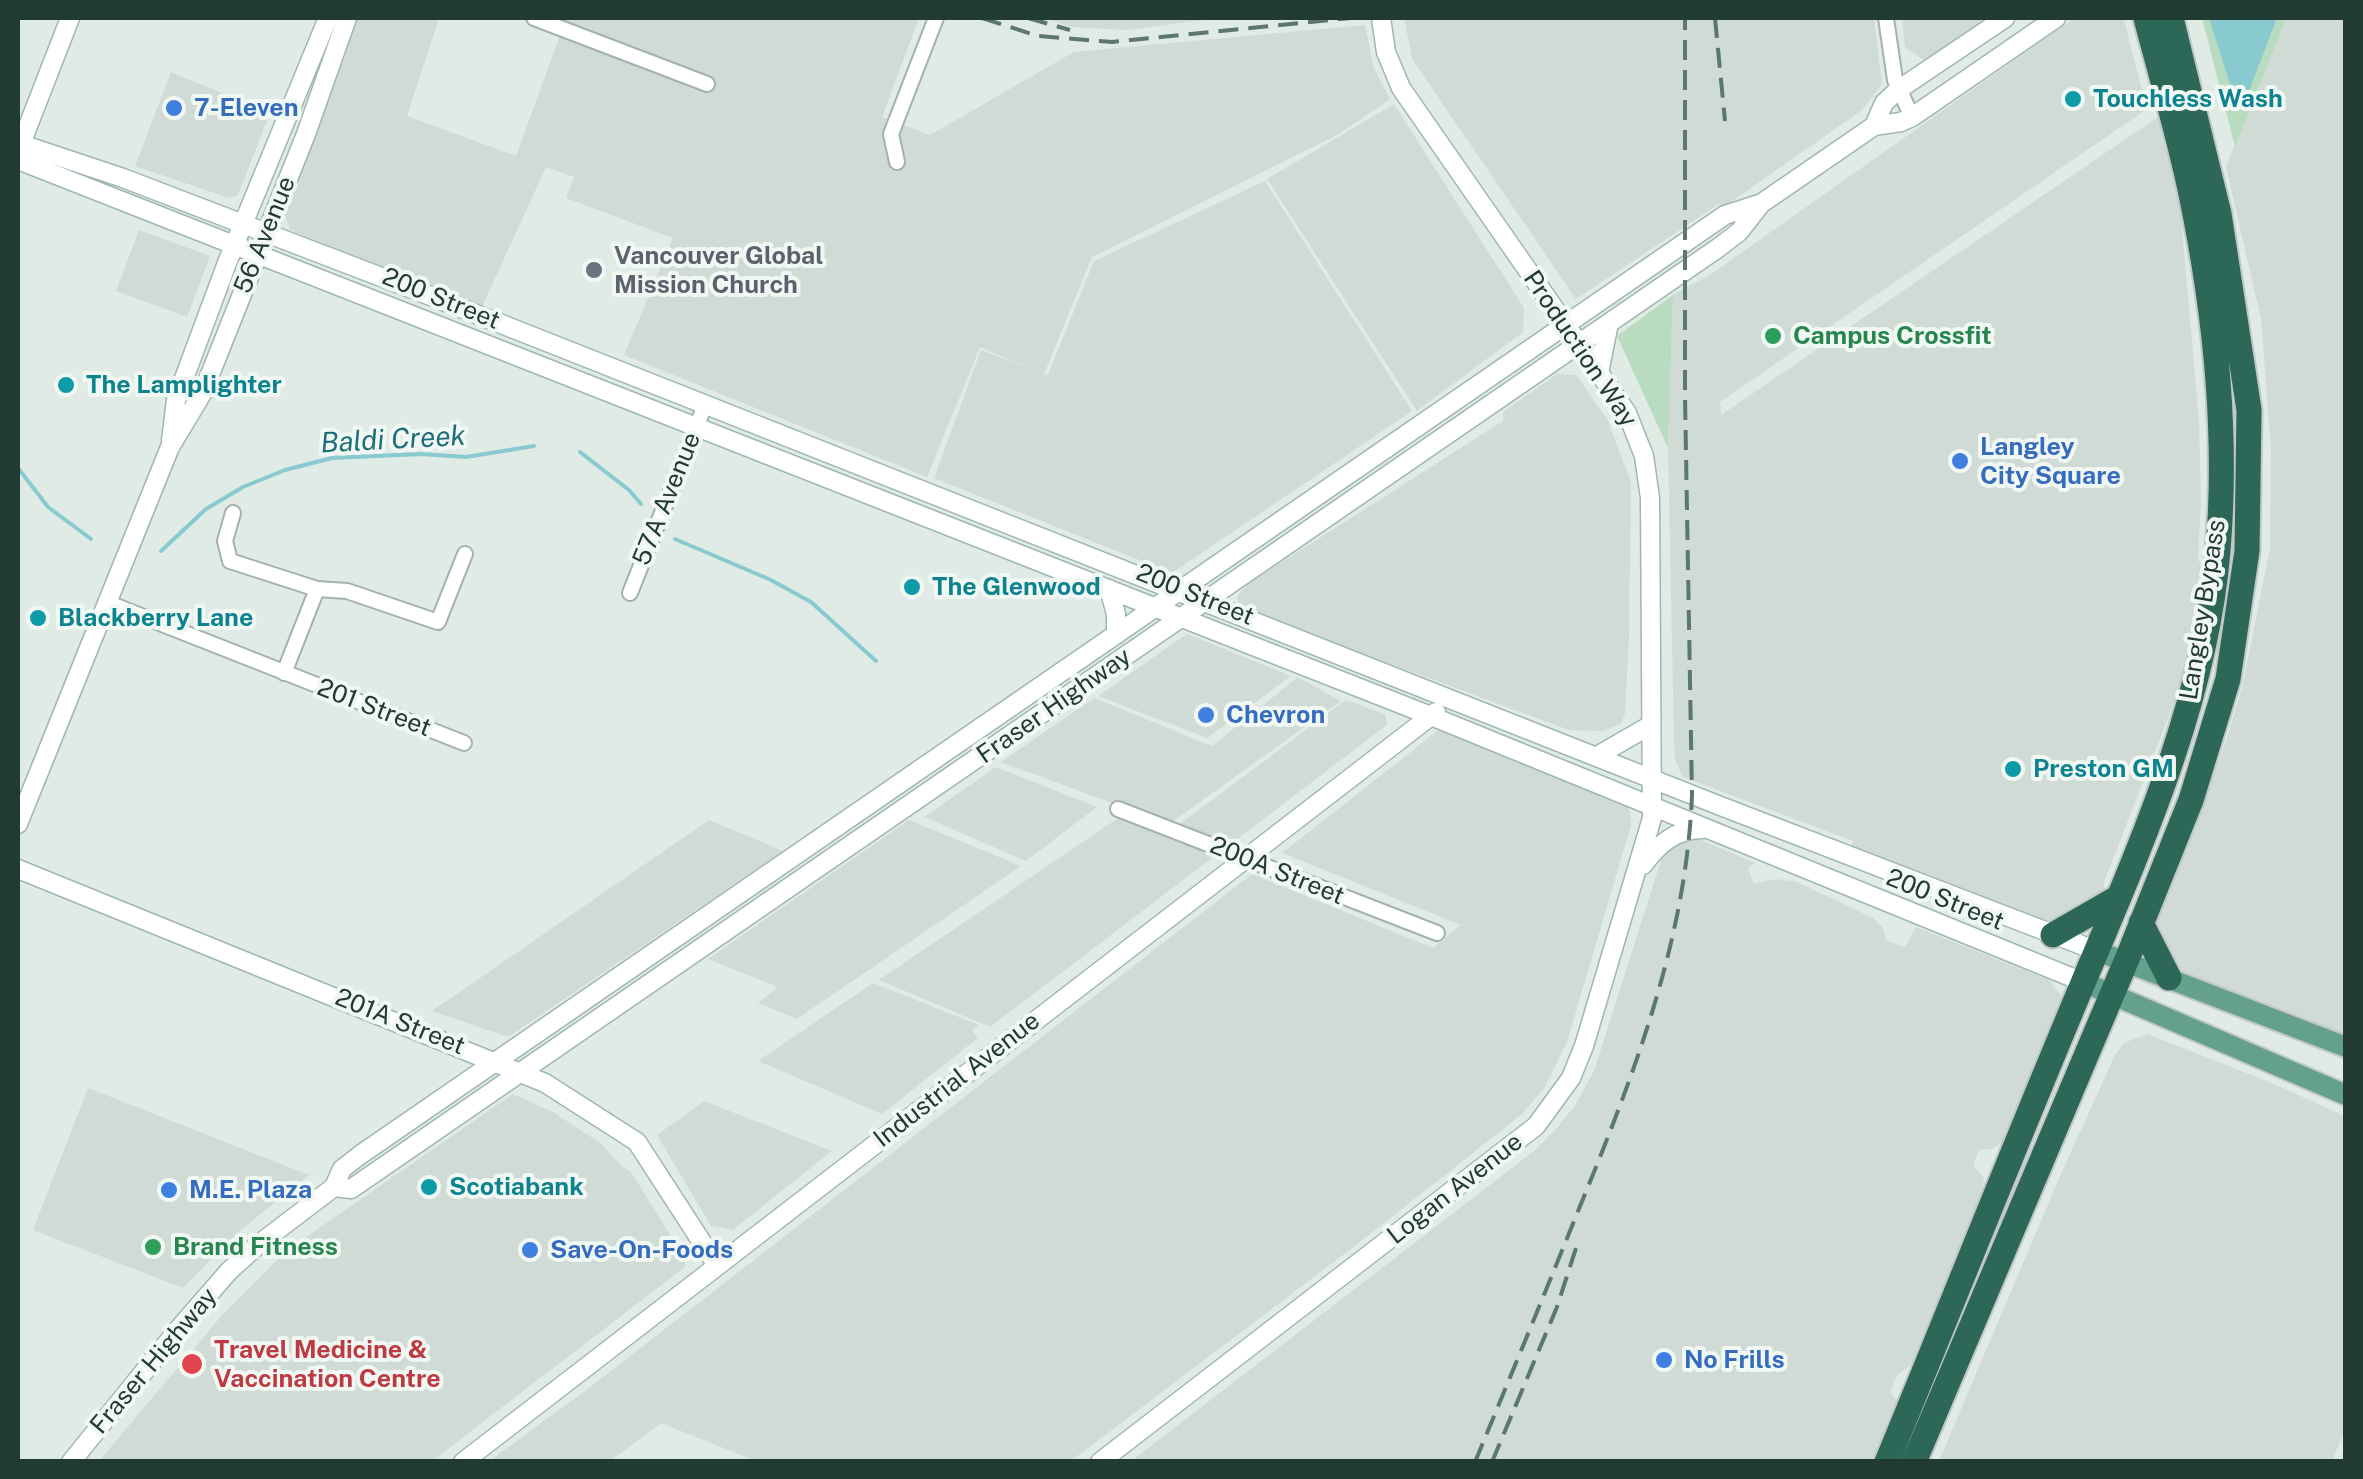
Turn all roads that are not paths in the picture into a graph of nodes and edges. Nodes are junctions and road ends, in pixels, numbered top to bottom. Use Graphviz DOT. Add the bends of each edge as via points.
graph roads {
  1 [pos="70,18"];
  2 [pos="328,18"];
  3 [pos="347,18"];
  4 [pos="534,18"];
  5 [pos="936,18"];
  6 [pos="1380,18"];
  7 [pos="1886,18"];
  8 [pos="2005,18"];
  9 [pos="2056,18"];
  10 [pos="2146,18"];
  11 [pos="2171,18"];
  12 [pos="303,77"];
  13 [pos="708,84"];
  14 [pos="1898,90"];
  15 [pos="317,101"];
  16 [pos="1912,117"];
  17 [pos="1874,126"];
  18 [pos="19,149"];
  19 [pos="898,162"];
  20 [pos="1762,203"];
  21 [pos="244,224"];
  22 [pos="266,233"];
  23 [pos="235,245"];
  24 [pos="258,254"];
  25 [pos="1609,323"];
  26 [pos="1565,326"];
  27 [pos="1578,344"];
  28 [pos="1600,373"];
  29 [pos="704,405"];
  30 [pos="696,427"];
  31 [pos="170,447"];
  32 [pos="233,512"];
  33 [pos="465,554"];
  34 [pos="1109,588"];
  35 [pos="316,589"];
  36 [pos="1180,592"];
  37 [pos="630,593"];
  38 [pos="106,602"];
  39 [pos="1206,602"];
  40 [pos="1158,608"];
  41 [pos="1183,617"];
  42 [pos="1116,635"];
  43 [pos="284,673"];
  44 [pos="1452,700"];
  45 [pos="1431,716"];
  46 [pos="1650,726"];
  47 [pos="464,743"];
  48 [pos="1597,756"];
  49 [pos="1653,779"];
  50 [pos="1653,804"];
  51 [pos="1118,809"];
  52 [pos="18,824"];
  53 [pos="1703,829"];
  54 [pos="1245,858"];
  55 [pos="18,869"];
  56 [pos="1637,874"];
  57 [pos="2119,897"];
  58 [pos="2142,923"];
  59 [pos="1437,933"];
  60 [pos="2054,934"];
  61 [pos="2096,951"];
  62 [pos="2126,962"];
  63 [pos="2169,978"];
  64 [pos="2083,982"];
  65 [pos="2113,995"];
  66 [pos="2346,1046"];
  67 [pos="498,1062"];
  68 [pos="522,1072"];
  69 [pos="2301,1076"];
  70 [pos="2346,1080"];
  71 [pos="2346,1095"];
  72 [pos="334,1188"];
  73 [pos="716,1264"];
  74 [pos="71,1462"];
  75 [pos="463,1462"];
  76 [pos="1100,1462"];
  77 [pos="1887,1462"];
  78 [pos="1914,1462"];
  1 -- 18 [label="main road"];
  2 -- 12 [label="main road, 56 Avenue"];
  3 -- 15 [label="main road, 56 Avenue"];
  4 -- 13 [label="street"];
  5 -- 19 [label="street" via="891,134"];
  6 -- 26 [label="main road, Production Way" via="1401,88"];
  7 -- 14 [label="street"];
  8 -- 14 [label="main road, Fraser Highway"];
  9 -- 16 [label="main road, Fraser Highway"];
  10 -- 57 [label="highway, Langley Bypass" via="2202,261 2216,367 2222,500 2197,672"];
  11 -- 58 [label="highway, Langley Bypass" via="2218,214 2249,410 2250,490 2228,679 2191,800"];
  12 -- 15 [label="main road" via="313,84"];
  12 -- 21 [label="main road, 56 Avenue"];
  14 -- 16 [label="street"];
  14 -- 17 [label="main road, Fraser Highway"];
  15 -- 22 [label="main road, 56 Avenue"];
  16 -- 17 [label="main road, Fraser Highway"];
  17 -- 20 [label="main road, Fraser Highway"];
  18 -- 21 [label="main road, 200 Street" via="122,178"];
  18 -- 23 [label="main road, 200 Street"];
  20 -- 25 [label="main road, Fraser Highway" via="1738,232"];
  20 -- 26 [label="main road, Fraser Highway" via="1725,215"];
  21 -- 22 [label="main road, 200 Street"];
  21 -- 23 [label="main road, 56 Avenue"];
  22 -- 24 [label="main road, 56 Avenue"];
  22 -- 29 [label="main road, 200 Street"];
  23 -- 24 [label="main road, 200 Street"];
  23 -- 31 [label="main road, 56 Avenue" via="176,400"];
  24 -- 30 [label="main road, 200 Street"];
  24 -- 31 [label="main road, 56 Avenue" via="203,392"];
  25 -- 27 [label="main road, Fraser Highway"];
  25 -- 28 [label="main road"];
  26 -- 27 [label="main road, Production Way"];
  26 -- 36 [label="main road, Fraser Highway"];
  27 -- 28 [label="main road, Production Way"];
  27 -- 39 [label="main road, Fraser Highway"];
  28 -- 46 [label="main road, Production Way" via="1639,436 1648,476"];
  29 -- 30 [label="street, 57A Avenue"];
  29 -- 36 [label="main road, 200 Street"];
  30 -- 34 [label="main road, 200 Street"];
  30 -- 37 [label="street, 57A Avenue"];
  31 -- 38 [label="main road, 56 Avenue"];
  32 -- 35 [label="street" via="226,541 230,561"];
  33 -- 35 [label="street" via="438,622 347,590"];
  34 -- 40 [label="main road, 200 Street"];
  34 -- 42 [label="main road"];
  35 -- 43 [label="street, 201 Street"];
  36 -- 39 [label="main road, 200 Street"];
  36 -- 40 [label="main road, Fraser Highway"];
  38 -- 43 [label="street, 201 Street"];
  38 -- 52 [label="main road, 56 Avenue"];
  39 -- 41 [label="main road, Fraser Highway"];
  39 -- 44 [label="main road, 200 Street"];
  40 -- 41 [label="main road, 200 Street"];
  40 -- 42 [label="main road, Fraser Highway"];
  41 -- 45 [label="main road, 200 Street"];
  41 -- 68 [label="main road, Fraser Highway"];
  42 -- 67 [label="main road, Fraser Highway"];
  43 -- 47 [label="street, 201 Street"];
  44 -- 45 [label="main road, Industrial Avenue"];
  44 -- 48 [label="main road, 200 Street"];
  45 -- 50 [label="main road, 200 Street"];
  45 -- 54 [label="main road, Industrial Avenue"];
  46 -- 48 [label="main road"];
  46 -- 49 [label="main road, Production Way"];
  48 -- 49 [label="main road, 200 Street"];
  49 -- 50 [label="main road, Production Way"];
  49 -- 60 [label="main road, 200 Street"];
  50 -- 53 [label="main road, 200 Street"];
  50 -- 56 [label="main road, Logan Avenue"];
  51 -- 54 [label="street, 200A Street"];
  53 -- 56 [label="main road" via="1668,838"];
  53 -- 64 [label="main road, 200 Street"];
  54 -- 59 [label="street, 200A Street"];
  54 -- 73 [label="main road, Industrial Avenue"];
  55 -- 67 [label="main road, 201A Street"];
  56 -- 76 [label="main road, Logan Avenue" via="1584,1046 1571,1078 1536,1126"];
  57 -- 60 [label="highway"];
  57 -- 61 [label="highway, Langley Bypass"];
  58 -- 62 [label="highway, Langley Bypass"];
  58 -- 63 [label="highway"];
  60 -- 61 [label="main road, 200 Street"];
  61 -- 62 [label="main road, 200 Street"];
  61 -- 64 [label="highway, Langley Bypass"];
  62 -- 63 [label="main road, 200 Street"];
  62 -- 65 [label="highway, Langley Bypass"];
  63 -- 66 [label="main road, 200 Street"];
  64 -- 65 [label="main road, 200 Street"];
  64 -- 77 [label="highway, Langley Bypass"];
  65 -- 69 [label="main road, 200 Street"];
  65 -- 78 [label="highway, Langley Bypass"];
  67 -- 68 [label="main road, 201A Street"];
  67 -- 72 [label="main road, Fraser Highway" via="342,1169"];
  68 -- 72 [label="main road, Fraser Highway" via="351,1189"];
  68 -- 73 [label="main road, 201A Street" via="637,1142"];
  69 -- 70 [label="main road"];
  69 -- 71 [label="main road, 200 Street"];
  72 -- 74 [label="main road, Fraser Highway" via="230,1272"];
  73 -- 75 [label="main road, Industrial Avenue"];
}
